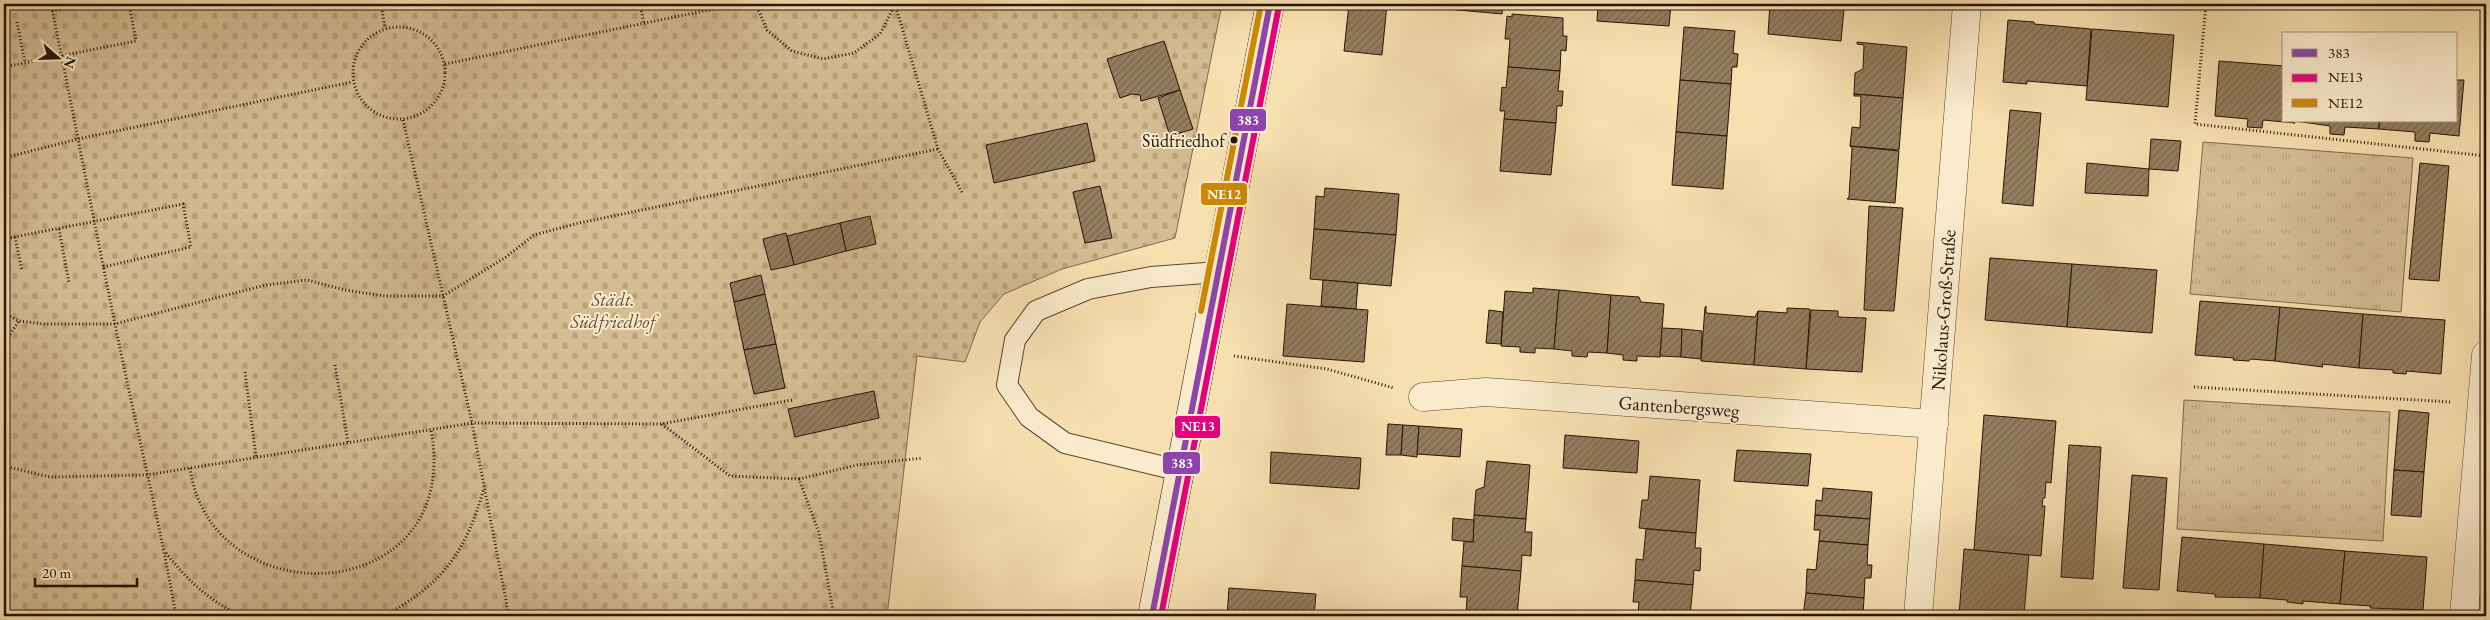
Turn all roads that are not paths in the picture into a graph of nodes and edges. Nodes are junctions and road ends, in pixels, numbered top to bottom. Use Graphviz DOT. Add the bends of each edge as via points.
graph roads {
  1 [pos="1270,4"];
  2 [pos="1967,4"];
  3 [pos="1219,272"];
  4 [pos="2486,355"];
  5 [pos="1423,396"];
  6 [pos="1934,424"];
  7 [pos="1180,471"];
  8 [pos="1152,616"];
  9 [pos="1918,616"];
  10 [pos="2464,616"];
  1 -- 3 [label="street"];
  2 -- 6 [label="street, Nikolaus-Groß-Straße"];
  3 -- 7 [label="street"];
  3 -- 7 [label="lane" via="1151,277 1088,289 1036,311 1015,340 1007,385 1029,417 1065,443"];
  4 -- 10 [label="street"];
  5 -- 6 [label="street, Gantenbergsweg" via="1486,392"];
  6 -- 9 [label="street, Nikolaus-Groß-Straße"];
  7 -- 8 [label="street"];
}
